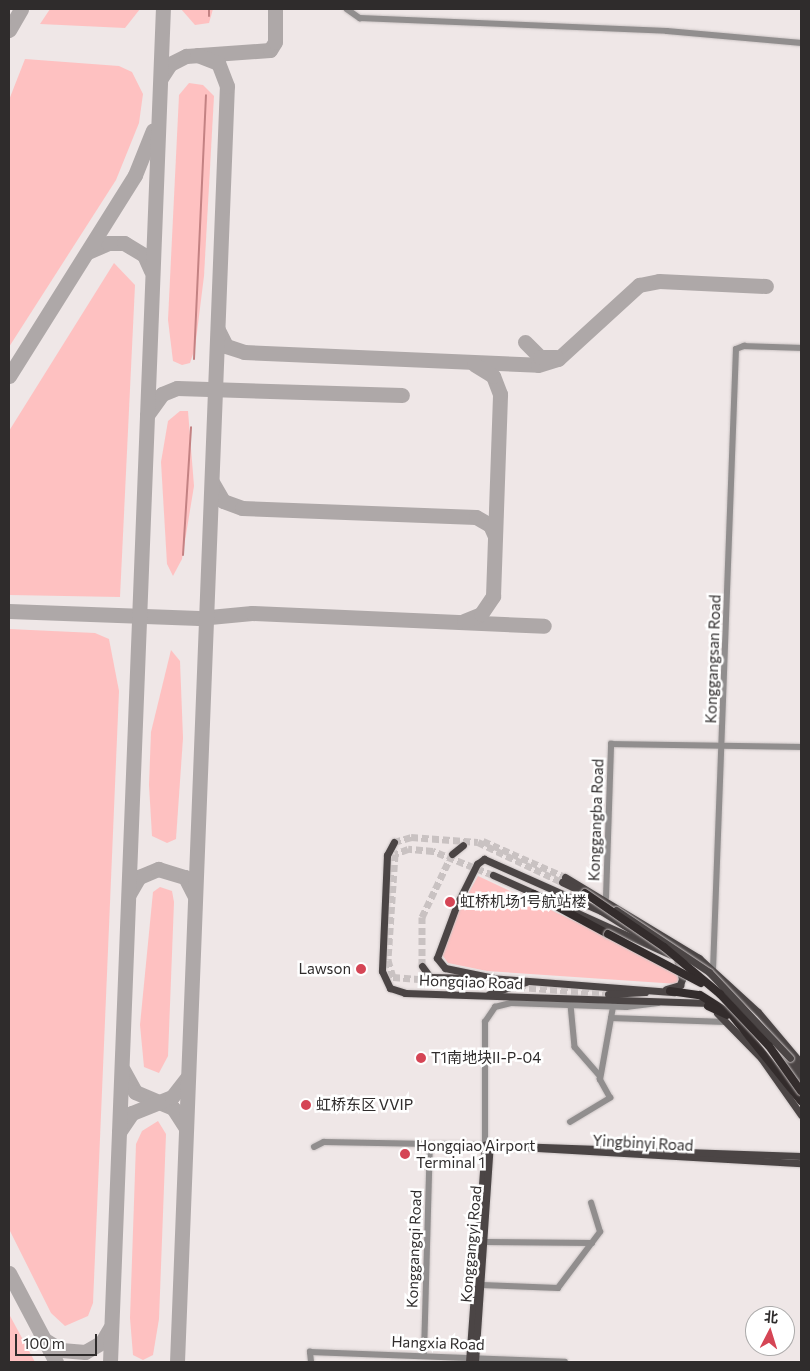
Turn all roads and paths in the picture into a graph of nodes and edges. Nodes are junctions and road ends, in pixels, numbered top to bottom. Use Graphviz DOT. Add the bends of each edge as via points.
graph roads {
  1 [pos="347,9"];
  2 [pos="801,42"];
  3 [pos="801,348"];
  4 [pos="723,748"];
  5 [pos="801,748"];
  6 [pos="394,842"];
  7 [pos="463,845"];
  8 [pos="452,854"];
  9 [pos="493,875"];
  10 [pos="547,886"];
  11 [pos="585,893"];
  12 [pos="534,894"];
  13 [pos="606,898"];
  14 [pos="674,957"];
  15 [pos="422,966"];
  16 [pos="713,970"];
  17 [pos="494,978"];
  18 [pos="529,981"];
  19 [pos="656,989"];
  20 [pos="670,990"];
  21 [pos="484,996"];
  22 [pos="670,1000"];
  23 [pos="571,1005"];
  24 [pos="705,1005"];
  25 [pos="613,1007"];
  26 [pos="738,1012"];
  27 [pos="611,1018"];
  28 [pos="731,1023"];
  29 [pos="749,1032"];
  30 [pos="801,1063"];
  31 [pos="801,1072"];
  32 [pos="600,1076"];
  33 [pos="801,1082"];
  34 [pos="801,1090"];
  35 [pos="801,1101"];
  36 [pos="801,1115"];
  37 [pos="570,1122"];
  38 [pos="430,1145"];
  39 [pos="488,1145"];
  40 [pos="314,1147"];
  41 [pos="801,1156"];
  42 [pos="801,1163"];
  43 [pos="591,1203"];
  44 [pos="486,1242"];
  45 [pos="592,1243"];
  46 [pos="482,1285"];
  47 [pos="424,1354"];
  48 [pos="472,1359"];
  49 [pos="310,1362"];
  50 [pos="564,1362"];
  1 -- 2 [label="street" via="360,18 667,31"];
  3 -- 4 [label="street, Konggangsan Road" via="736,349"];
  4 -- 5 [label="street"];
  4 -- 13 [label="street, Konggangba Road" via="611,744"];
  4 -- 16 [label="street, Konggangsan Road"];
  6 -- 21 [label="main road, Hongqiao Road" via="387,855 382,971 386,984 405,993"];
  7 -- 8 [label="main road"];
  9 -- 12 [label="main road"];
  10 -- 13 [label="main road"];
  10 -- 14 [label="main road" via="601,911"];
  10 -- 17 [label="main road" via="488,859 477,864 437,958 445,968"];
  11 -- 13 [label="main road" via="564,880"];
  11 -- 26 [label="highway, bridge" via="688,966"];
  11 -- 31 [label="main road, bridge" via="709,972"];
  12 -- 14 [label="main road"];
  12 -- 26 [label="highway, bridge" via="679,968"];
  13 -- 16 [label="main road"];
  14 -- 19 [label="main road" via="683,972 680,985"];
  14 -- 33 [label="main road" via="738,1008"];
  15 -- 17 [label="main road, Hongqiao Road" via="430,977"];
  16 -- 30 [label="main road" via="758,1012"];
  17 -- 18 [label="main road, Hongqiao Road"];
  18 -- 19 [label="main road, Hongqiao Road"];
  18 -- 21 [label="main road"];
  19 -- 20 [label="main road, Hongqiao Road"];
  20 -- 22 [label="main road" via="608,994"];
  20 -- 24 [label="main road, Hongqiao Road"];
  20 -- 29 [label="highway" via="708,998"];
  21 -- 22 [label="main road, Hongqiao Road"];
  22 -- 24 [label="main road, Hongqiao Road"];
  22 -- 25 [label="street, Konggangyi Road"];
  23 -- 25 [label="street, Konggangyi Road"];
  23 -- 32 [label="street" via="575,1047"];
  23 -- 39 [label="street, Konggangyi Road" via="503,1003 486,1022"];
  24 -- 28 [label="main road, Hongqiao Road"];
  24 -- 29 [label="highway"];
  25 -- 27 [label="street"];
  26 -- 34 [label="highway, bridge"];
  27 -- 28 [label="street"];
  27 -- 32 [label="street"];
  28 -- 36 [label="main road, Hongqiao Road" via="777,1077"];
  29 -- 35 [label="highway"];
  32 -- 37 [label="street" via="610,1098"];
  38 -- 39 [label="street, Yingbinyi Road"];
  38 -- 40 [label="street, Yingbinyi Road" via="324,1142"];
  38 -- 47 [label="street, Konggangqi Road"];
  39 -- 41 [label="main road, Yingbinyi Road"];
  39 -- 42 [label="main road, Yingbinyi Road"];
  39 -- 44 [label="main road, Konggangyi Road"];
  39 -- 48 [label="main road, Konggangyi Road"];
  43 -- 45 [label="street" via="600,1227"];
  44 -- 45 [label="street"];
  44 -- 46 [label="main road, Konggangyi Road"];
  45 -- 46 [label="street" via="558,1288"];
  46 -- 48 [label="main road, Konggangyi Road"];
  47 -- 48 [label="street, Hangxia Road"];
  47 -- 49 [label="street, Hangxia Road" via="310,1352"];
  48 -- 50 [label="street, Hangxia Road"];
}
